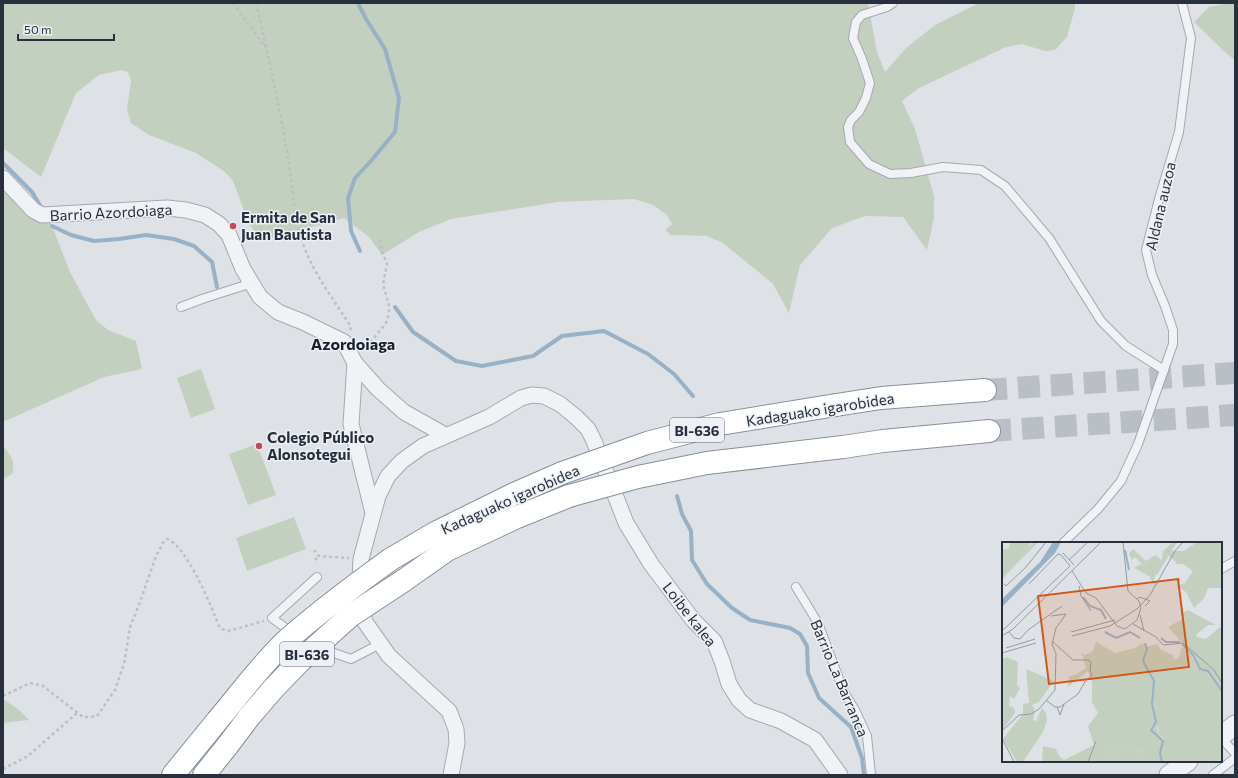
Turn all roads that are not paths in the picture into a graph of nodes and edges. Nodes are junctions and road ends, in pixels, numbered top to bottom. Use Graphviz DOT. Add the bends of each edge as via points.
graph roads {
  1 [pos="893,3"];
  2 [pos="1182,3"];
  3 [pos="3,178"];
  4 [pos="252,283"];
  5 [pos="181,307"];
  6 [pos="353,360"];
  7 [pos="1164,370"];
  8 [pos="985,390"];
  9 [pos="989,431"];
  10 [pos="445,435"];
  11 [pos="374,516"];
  12 [pos="1064,542"];
  13 [pos="1235,561"];
  14 [pos="1222,568"];
  15 [pos="317,577"];
  16 [pos="796,586"];
  17 [pos="380,644"];
  18 [pos="1235,725"];
  19 [pos="1222,736"];
  20 [pos="1222,738"];
  21 [pos="1235,753"];
  22 [pos="1235,758"];
  23 [pos="1187,762"];
  24 [pos="173,775"];
  25 [pos="204,775"];
  26 [pos="451,775"];
  27 [pos="840,775"];
  28 [pos="871,775"];
  29 [pos="1169,775"];
  30 [pos="1213,775"];
  1 -- 7 [label="lane" via="862,15 856,22 853,38 870,83 866,98 848,127 850,142 869,164 890,174 944,167 981,170 1005,186 1048,238 1100,321 1126,346"];
  2 -- 7 [label="lane, Aldana auzoa" via="1191,38 1179,132 1146,250 1152,275 1173,330 1173,344"];
  3 -- 4 [label="street, Barrio Azordoiaga" via="33,210 42,215 167,208 205,215 219,224 229,235 243,269"];
  4 -- 5 [label="lane"];
  4 -- 6 [label="street, Barrio Azordoiaga" via="260,297 278,312 344,342"];
  6 -- 10 [label="street, Barrio Azordoiaga" via="404,412"];
  6 -- 11 [label="street" via="351,424"];
  7 -- 12 [label="lane, Aldana auzoa" via="1138,444 1121,482"];
  8 -- 24 [label="highway, Kadaguako igarobidea / BI-636, bridge" via="881,398 720,424 647,443 562,473 514,494 435,533 391,559 335,600 285,643 264,665"];
  9 -- 25 [label="highway, Kadaguako igarobidea / BI-636, bridge" via="883,441 707,463 638,477 569,496 517,517 447,550 350,616 273,689"];
  10 -- 11 [label="street" via="412,453 388,476 378,496"];
  10 -- 27 [label="street, Loibe kalea" via="489,417 521,398 532,395 544,396 560,404 576,417 588,429 594,441 626,524 651,564 688,614 714,641 729,684 739,700 750,710 781,721 815,740"];
  11 -- 17 [label="street" via="361,560 359,596 365,622"];
  13 -- 14 [label="lane"];
  15 -- 17 [label="lane" via="272,618 306,643 351,659"];
  16 -- 28 [label="lane, Barrio La Barranca" via="818,623 844,692 867,736"];
  17 -- 26 [label="street" via="389,656 449,712 458,743"];
  18 -- 19 [label="street"];
  20 -- 21 [label="lane"];
  22 -- 30 [label="lane"];
  23 -- 29 [label="street"];
}
